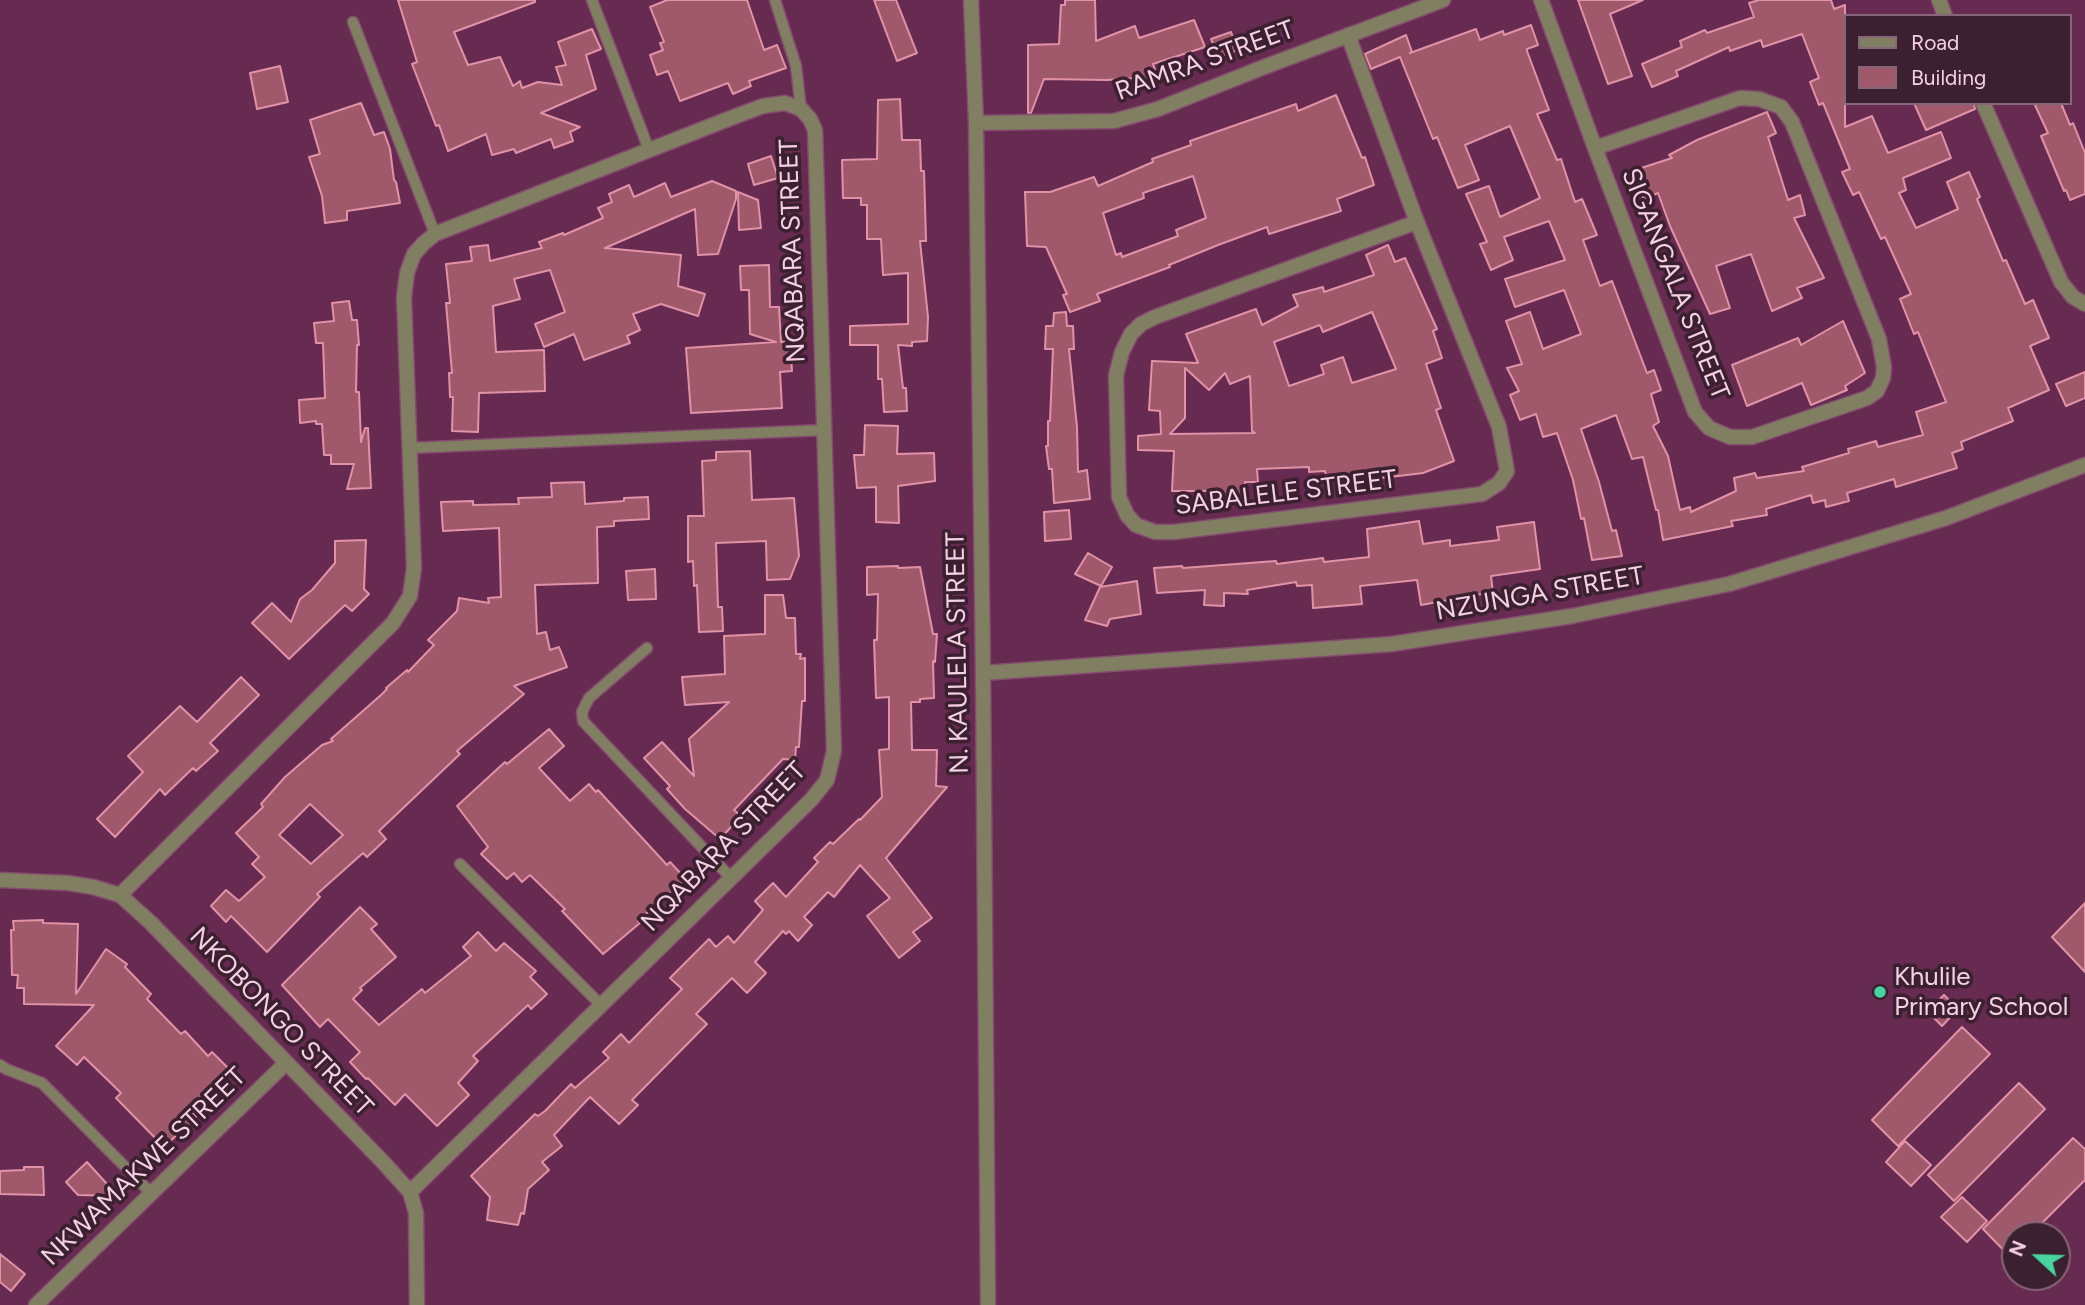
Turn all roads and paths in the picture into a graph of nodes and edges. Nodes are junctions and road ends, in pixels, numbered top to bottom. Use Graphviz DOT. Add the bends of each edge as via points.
graph roads {
  1 [pos="592,0"];
  2 [pos="775,0"];
  3 [pos="971,0"];
  4 [pos="1443,0"];
  5 [pos="1541,0"];
  6 [pos="353,22"];
  7 [pos="1348,35"];
  8 [pos="1984,105"];
  9 [pos="802,109"];
  10 [pos="976,123"];
  11 [pos="1595,148"];
  12 [pos="649,150"];
  13 [pos="1417,222"];
  14 [pos="435,234"];
  15 [pos="2085,304"];
  16 [pos="823,430"];
  17 [pos="409,448"];
  18 [pos="2085,465"];
  19 [pos="647,648"];
  20 [pos="983,673"];
  21 [pos="460,864"];
  22 [pos="731,878"];
  23 [pos="0,880"];
  24 [pos="120,895"];
  25 [pos="601,1005"];
  26 [pos="286,1063"];
  27 [pos="0,1065"];
  28 [pos="410,1192"];
  29 [pos="152,1194"];
  30 [pos="36,1305"];
  31 [pos="417,1305"];
  32 [pos="988,1305"];
  1 -- 12 [label="lane"];
  2 -- 9 [label="lane" via="796,66"];
  3 -- 10 [label="street, N. KAULELA STREET"];
  4 -- 7 [label="street, RAMRA STREET"];
  5 -- 11 [label="street, SIGANGALA STREET"];
  6 -- 14 [label="lane"];
  7 -- 10 [label="street, RAMRA STREET" via="1158,109 1114,121"];
  7 -- 13 [label="street, SABALELE STREET"];
  8 -- 15 [label="street" via="2061,282 2073,298"];
  9 -- 12 [label="street, NQABARA STREET" via="785,103 763,106"];
  9 -- 16 [label="street, NQABARA STREET" via="815,130"];
  10 -- 20 [label="street, N. KAULELA STREET"];
  11 -- 11 [label="street, SIGANGALA STREET" via="1740,98 1781,107 1797,132 1879,339 1884,378 1877,391 1752,437 1730,437 1709,428 1695,412"];
  12 -- 14 [label="street, NQABARA STREET"];
  13 -- 13 [label="street, SABALELE STREET" via="1155,317 1131,334 1116,375 1119,497 1136,525 1174,532 1482,494 1499,483 1507,471 1499,427"];
  14 -- 17 [label="street, NQABARA STREET" via="414,254 404,297"];
  16 -- 17 [label="lane"];
  16 -- 22 [label="street, NQABARA STREET" via="834,751 827,780 811,800"];
  17 -- 24 [label="street, NQABARA STREET" via="414,568 410,596 399,614"];
  18 -- 20 [label="street, NZUNGA STREET" via="1946,518 1729,584 1572,617 1392,644"];
  19 -- 22 [label="lane" via="589,698 583,722"];
  20 -- 32 [label="street, N. KAULELA STREET"];
  21 -- 25 [label="lane"];
  22 -- 25 [label="street, NQABARA STREET"];
  23 -- 24 [label="street, NKOBONGO STREET" via="68,883"];
  24 -- 26 [label="street, NKOBONGO STREET"];
  25 -- 28 [label="street, NQABARA STREET"];
  26 -- 28 [label="street, NKOBONGO STREET"];
  26 -- 29 [label="street, NKWAMAKWE STREET"];
  27 -- 29 [label="lane" via="41,1083"];
  28 -- 31 [label="street" via="415,1213"];
  29 -- 30 [label="street, NKWAMAKWE STREET"];
}
